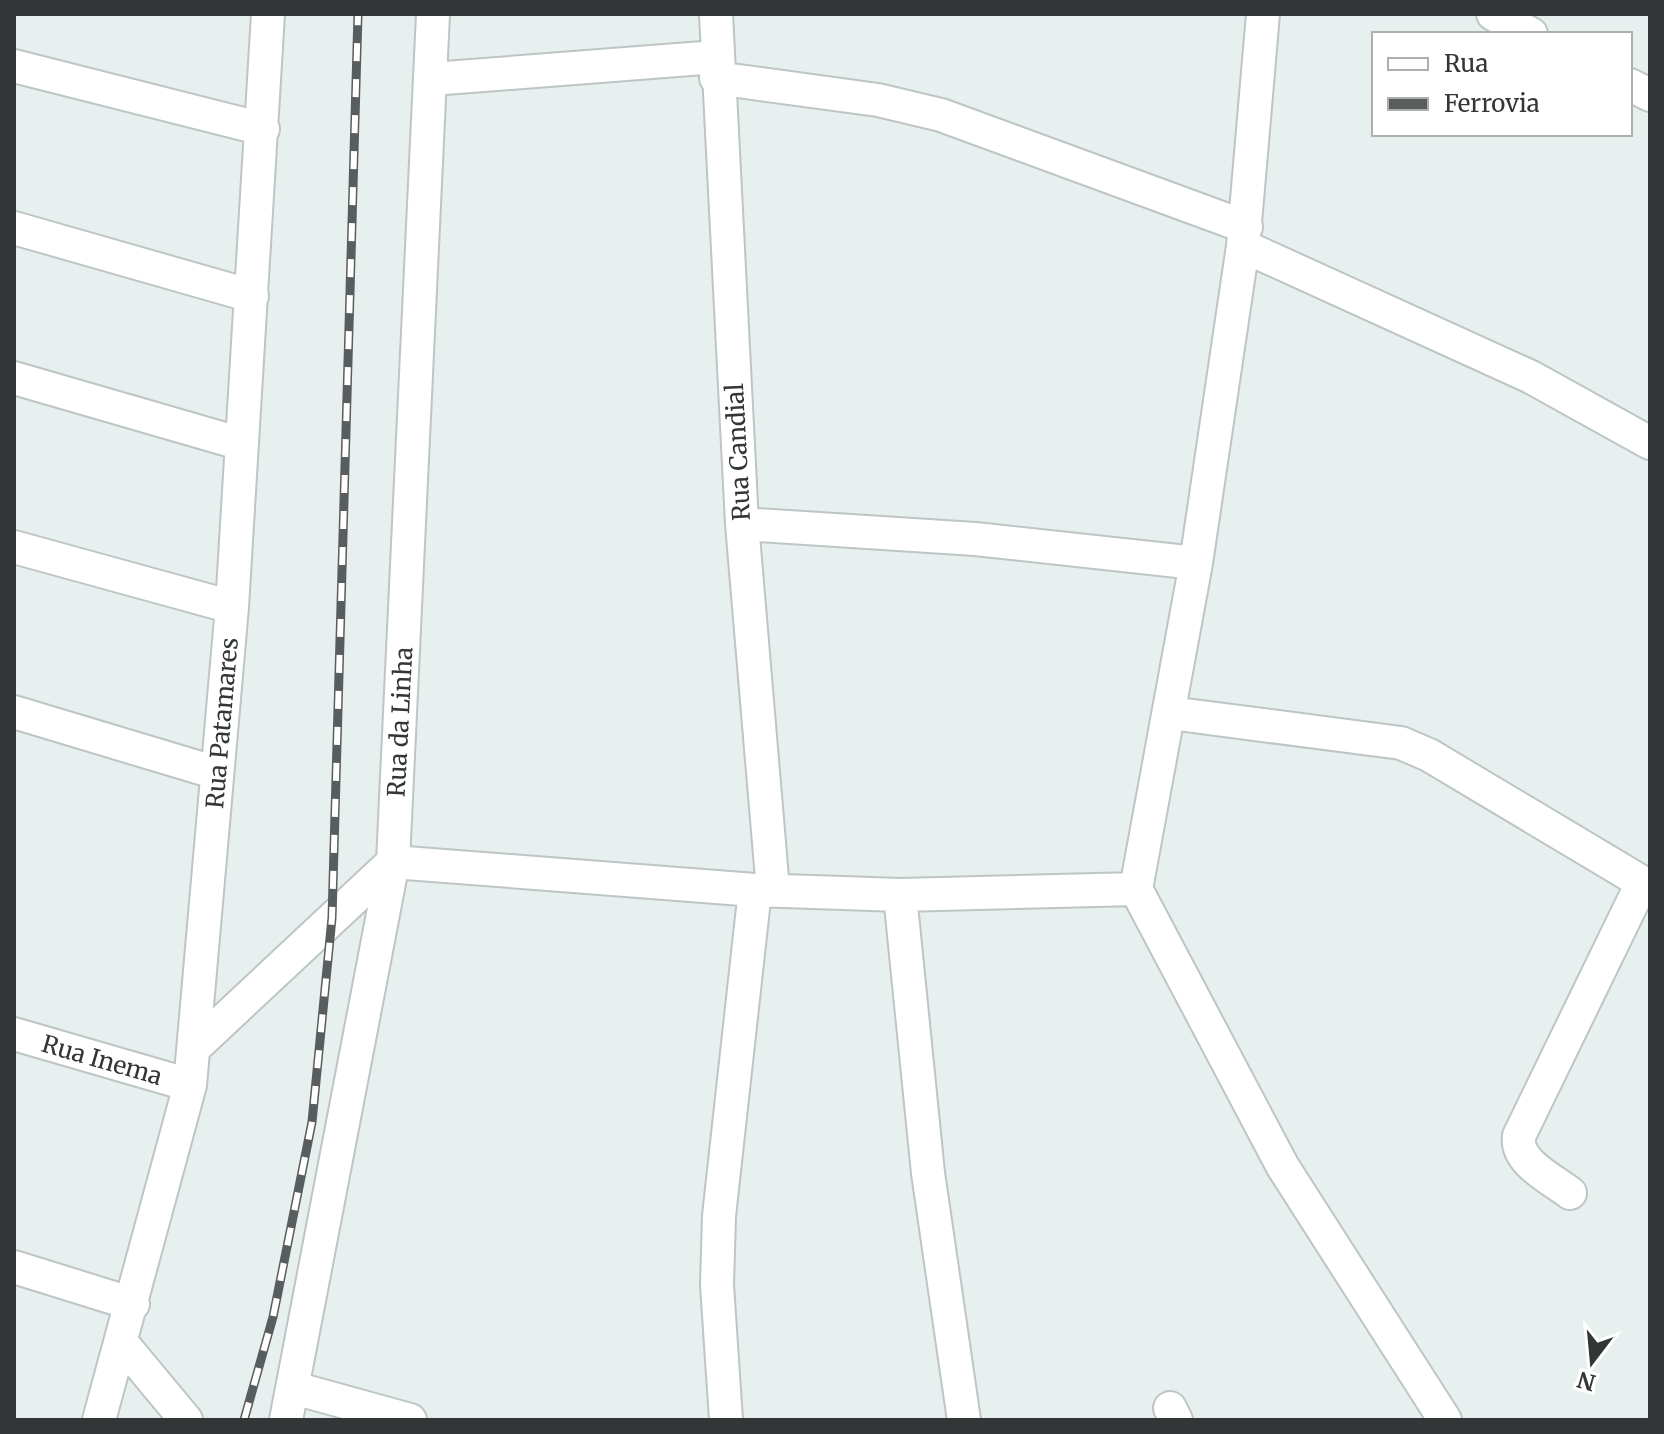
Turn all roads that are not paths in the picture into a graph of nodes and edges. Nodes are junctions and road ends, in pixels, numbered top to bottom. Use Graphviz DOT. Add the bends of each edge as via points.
graph roads {
  1 [pos="268,14"];
  2 [pos="433,14"];
  3 [pos="716,14"];
  4 [pos="1263,14"];
  5 [pos="1493,14"];
  6 [pos="1527,32"];
  7 [pos="14,66"];
  8 [pos="716,67"];
  9 [pos="432,79"];
  10 [pos="1632,86"];
  11 [pos="1650,95"];
  12 [pos="263,129"];
  13 [pos="14,228"];
  14 [pos="1244,237"];
  15 [pos="252,296"];
  16 [pos="14,378"];
  17 [pos="1650,443"];
  18 [pos="242,444"];
  19 [pos="742,524"];
  20 [pos="14,547"];
  21 [pos="1196,563"];
  22 [pos="232,607"];
  23 [pos="14,712"];
  24 [pos="1170,713"];
  25 [pos="217,773"];
  26 [pos="393,862"];
  27 [pos="1646,885"];
  28 [pos="1136,889"];
  29 [pos="764,890"];
  30 [pos="900,895"];
  31 [pos="14,1034"];
  32 [pos="194,1048"];
  33 [pos="190,1085"];
  34 [pos="1570,1193"];
  35 [pos="14,1267"];
  36 [pos="133,1304"];
  37 [pos="122,1343"];
  38 [pos="294,1388"];
  39 [pos="99,1420"];
  40 [pos="186,1420"];
  41 [pos="286,1420"];
  42 [pos="410,1420"];
  43 [pos="726,1420"];
  44 [pos="964,1420"];
  45 [pos="1445,1420"];
  1 -- 12 [label="street, Rua Patamares"];
  2 -- 9 [label="street, Rua da Linha"];
  3 -- 8 [label="street, Rua Candial"];
  4 -- 14 [label="street"];
  5 -- 6 [label="street"];
  7 -- 12 [label="street"];
  8 -- 9 [label="street"];
  8 -- 14 [label="street" via="941,115"];
  8 -- 19 [label="street, Rua Candial"];
  9 -- 26 [label="street, Rua da Linha"];
  10 -- 11 [label="street"];
  12 -- 15 [label="street, Rua Patamares"];
  13 -- 15 [label="street"];
  14 -- 17 [label="street" via="1531,377"];
  14 -- 21 [label="street"];
  15 -- 18 [label="street, Rua Patamares"];
  16 -- 18 [label="street"];
  18 -- 22 [label="street, Rua Patamares"];
  19 -- 21 [label="street" via="975,539"];
  19 -- 29 [label="street, Rua Candial"];
  20 -- 22 [label="street"];
  21 -- 24 [label="street"];
  22 -- 25 [label="street, Rua Patamares"];
  23 -- 25 [label="street"];
  24 -- 27 [label="street" via="1401,743"];
  24 -- 28 [label="street"];
  25 -- 32 [label="street, Rua Patamares"];
  26 -- 29 [label="street"];
  26 -- 32 [label="street"];
  26 -- 38 [label="street, Rua da Linha"];
  27 -- 34 [label="street" via="1519,1136 1526,1160"];
  28 -- 30 [label="street"];
  28 -- 45 [label="street" via="1283,1167"];
  29 -- 30 [label="street"];
  29 -- 43 [label="street, Rua Candial" via="719,1216 717,1285"];
  30 -- 44 [label="street" via="928,1173"];
  31 -- 33 [label="street, Rua Inema"];
  32 -- 33 [label="street, Rua Patamares"];
  33 -- 36 [label="street, Rua Patamares"];
  35 -- 36 [label="street"];
  36 -- 37 [label="street, Rua Patamares"];
  37 -- 39 [label="street, Rua Patamares"];
  37 -- 40 [label="street"];
  38 -- 41 [label="street, Rua da Linha"];
  38 -- 42 [label="street"];
}
